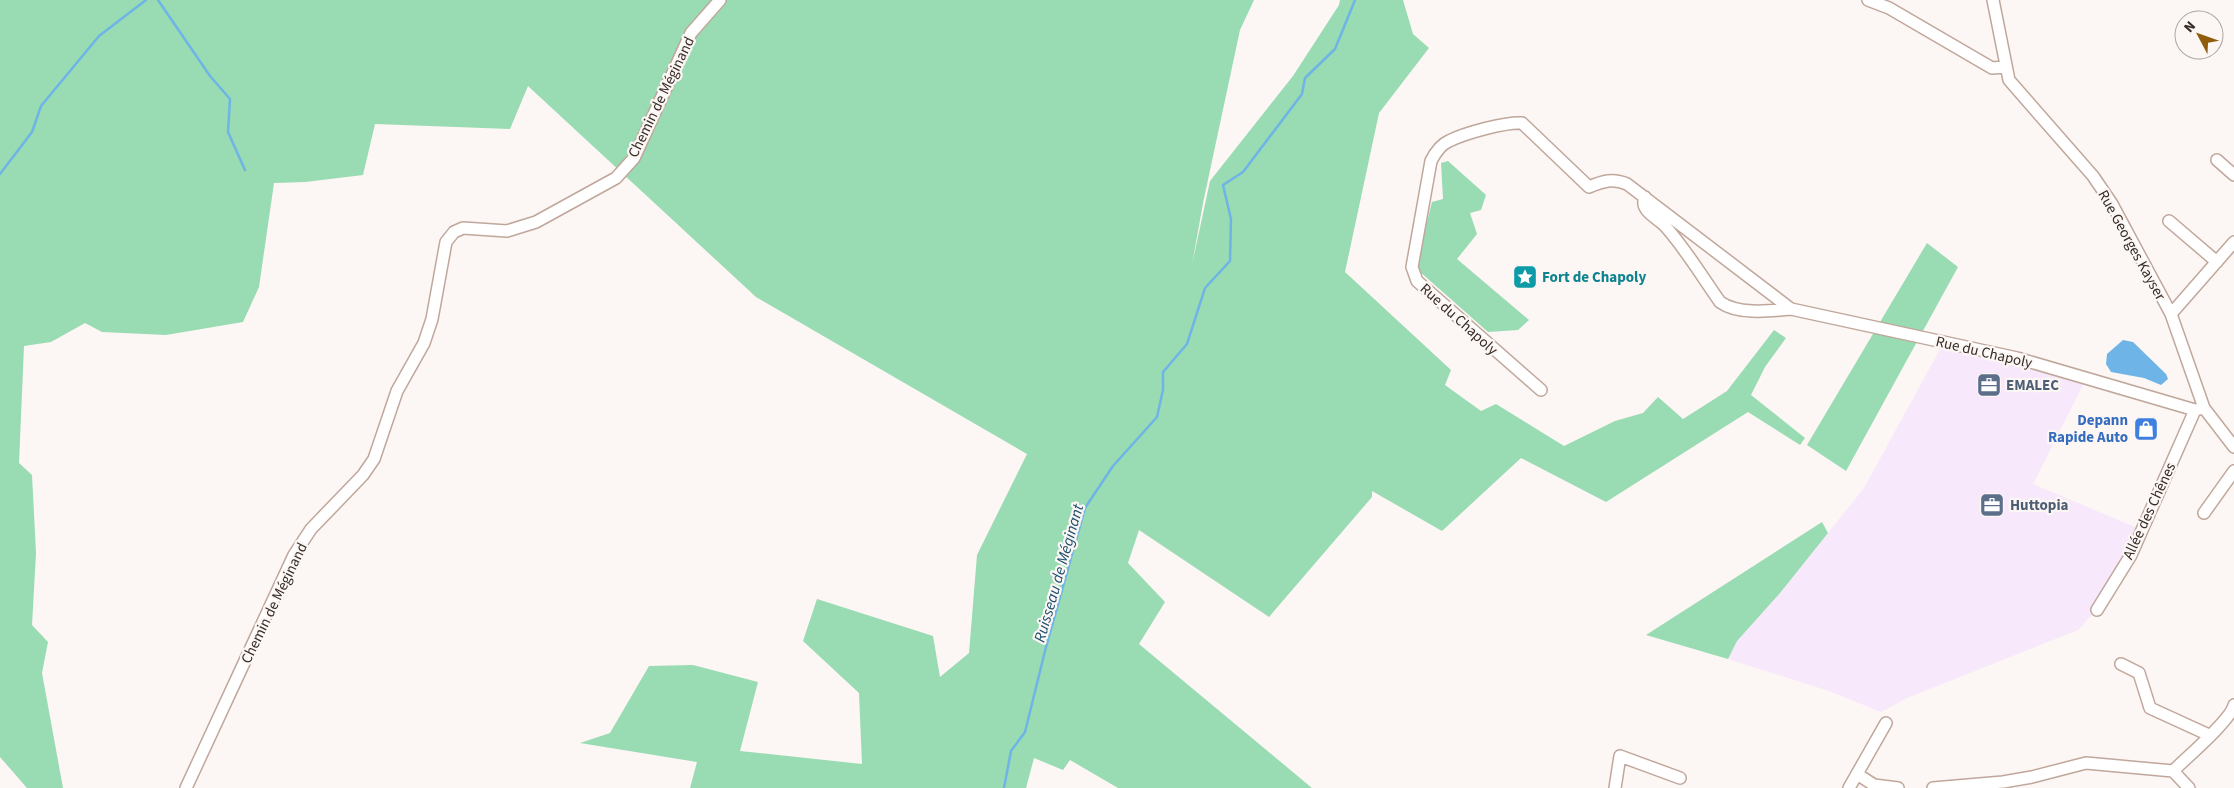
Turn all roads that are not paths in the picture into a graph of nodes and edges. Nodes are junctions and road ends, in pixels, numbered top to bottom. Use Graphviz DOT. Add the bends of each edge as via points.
graph roads {
  1 [pos="720,0"];
  2 [pos="1868,0"];
  3 [pos="1993,0"];
  4 [pos="2004,67"];
  5 [pos="2218,160"];
  6 [pos="2234,175"];
  7 [pos="1645,198"];
  8 [pos="2168,221"];
  9 [pos="2234,242"];
  10 [pos="2217,262"];
  11 [pos="1791,309"];
  12 [pos="2171,314"];
  13 [pos="1542,390"];
  14 [pos="2200,409"];
  15 [pos="2234,447"];
  16 [pos="2234,471"];
  17 [pos="2204,513"];
  18 [pos="2097,610"];
  19 [pos="2121,664"];
  20 [pos="2234,704"];
  21 [pos="1886,722"];
  22 [pos="2209,735"];
  23 [pos="2173,771"];
  24 [pos="1857,774"];
  25 [pos="1680,778"];
  26 [pos="186,788"];
  27 [pos="1615,788"];
  28 [pos="1849,788"];
  29 [pos="1898,788"];
  30 [pos="1933,788"];
  31 [pos="2189,788"];
  1 -- 26 [label="street, Chemin de Méginand" via="691,33 634,158 616,178 536,222 507,231 463,228 454,232 446,242 432,319 424,343 397,391 374,459 363,475 311,529 294,555"];
  2 -- 4 [label="street" via="1889,8 1992,68"];
  3 -- 4 [label="street, Rue Georges Kayser"];
  4 -- 12 [label="street, Rue Georges Kayser" via="2019,94 2093,176 2112,204"];
  5 -- 6 [label="street"];
  7 -- 11 [label="street, Rue du Chapoly"];
  7 -- 11 [label="street, Rue du Chapoly" via="1646,210 1665,226 1720,302 1730,308"];
  7 -- 13 [label="street, Rue du Chapoly" via="1618,180 1590,187 1522,123 1509,122 1448,141 1431,161 1412,267 1417,281"];
  8 -- 10 [label="street"];
  9 -- 10 [label="street"];
  10 -- 12 [label="street"];
  11 -- 14 [label="street, Rue du Chapoly" via="2017,358"];
  12 -- 14 [label="street, Rue Georges Kayser"];
  14 -- 15 [label="street, Rue Georges Kayser"];
  14 -- 18 [label="street, Allée des Chênes" via="2131,555"];
  16 -- 17 [label="street"];
  19 -- 22 [label="street" via="2139,673 2150,708"];
  20 -- 22 [label="street" via="2233,710"];
  21 -- 24 [label="street"];
  22 -- 23 [label="street"];
  23 -- 30 [label="street" via="2086,763 2022,779"];
  23 -- 31 [label="street"];
  24 -- 28 [label="street"];
  24 -- 29 [label="street" via="1874,785"];
  25 -- 27 [label="street" via="1620,756"];
}
